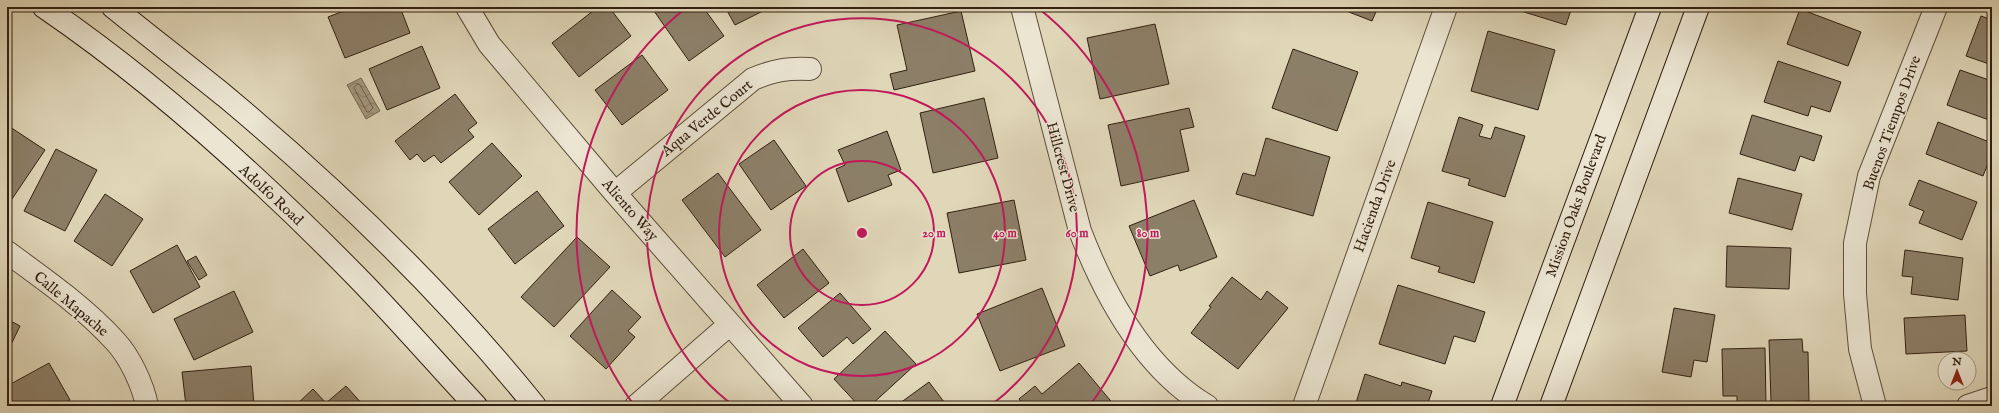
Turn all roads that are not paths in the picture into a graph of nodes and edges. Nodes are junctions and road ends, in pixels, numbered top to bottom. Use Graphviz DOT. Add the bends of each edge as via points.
graph roads {
  1 [pos="44,7"];
  2 [pos="112,7"];
  3 [pos="467,7"];
  4 [pos="1022,7"];
  5 [pos="1446,7"];
  6 [pos="1650,7"];
  7 [pos="1698,7"];
  8 [pos="1936,7"];
  9 [pos="810,69"];
  10 [pos="615,193"];
  11 [pos="7,252"];
  12 [pos="730,324"];
  13 [pos="1992,398"];
  14 [pos="147,406"];
  15 [pos="476,406"];
  16 [pos="535,406"];
  17 [pos="636,406"];
  18 [pos="802,406"];
  19 [pos="1207,406"];
  20 [pos="1304,406"];
  21 [pos="1502,406"];
  22 [pos="1551,406"];
  23 [pos="1875,406"];
  24 [pos="1968,406"];
  1 -- 15 [label="street, Adolfo Road" via="85,35 210,138 357,277"];
  2 -- 16 [label="street" via="226,98 323,184 449,307"];
  3 -- 10 [label="street, Aliento Way" via="489,44"];
  4 -- 19 [label="street, Hillcrest Drive" via="1080,231 1091,259 1112,302 1131,332 1178,384"];
  5 -- 20 [label="street, Hacienda Drive"];
  6 -- 21 [label="street, Mission Oaks Boulevard"];
  7 -- 22 [label="street"];
  8 -- 23 [label="street, Buenos Tiempos Drive" via="1869,176 1855,243 1855,294 1860,349"];
  9 -- 10 [label="street, Aqua Verde Court" via="786,68 753,79"];
  10 -- 12 [label="street, Aliento Way"];
  11 -- 14 [label="street, Calle Mapache" via="82,310 116,342 137,375"];
  12 -- 17 [label="street"];
  12 -- 18 [label="street, Aliento Way"];
  13 -- 24 [label="street"];
}
